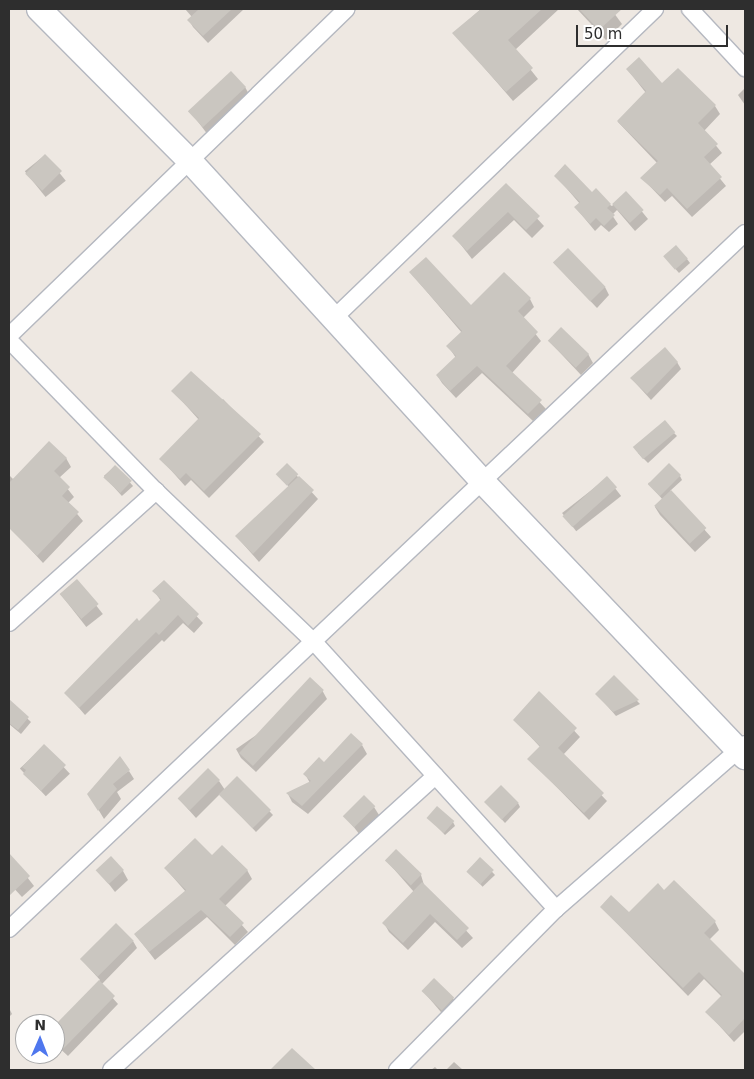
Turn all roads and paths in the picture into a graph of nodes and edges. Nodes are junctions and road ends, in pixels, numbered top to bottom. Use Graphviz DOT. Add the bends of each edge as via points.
graph roads {
  1 [pos="39,9"];
  2 [pos="346,9"];
  3 [pos="655,9"];
  4 [pos="690,9"];
  5 [pos="745,68"];
  6 [pos="190,161"];
  7 [pos="745,233"];
  8 [pos="333,319"];
  9 [pos="9,338"];
  10 [pos="483,482"];
  11 [pos="156,491"];
  12 [pos="9,623"];
  13 [pos="315,644"];
  14 [pos="743,750"];
  15 [pos="434,776"];
  16 [pos="556,909"];
  17 [pos="9,929"];
  18 [pos="111,1070"];
  19 [pos="397,1070"];
  1 -- 6 [label="street"];
  2 -- 6 [label="street"];
  3 -- 8 [label="street"];
  4 -- 5 [label="street"];
  6 -- 8 [label="street"];
  6 -- 9 [label="street"];
  7 -- 10 [label="street"];
  8 -- 10 [label="street"];
  9 -- 11 [label="street"];
  10 -- 13 [label="street"];
  10 -- 14 [label="street"];
  11 -- 12 [label="street"];
  11 -- 13 [label="street"];
  13 -- 15 [label="street"];
  13 -- 17 [label="street"];
  14 -- 16 [label="street"];
  15 -- 16 [label="street"];
  15 -- 18 [label="street"];
  16 -- 19 [label="street"];
}
